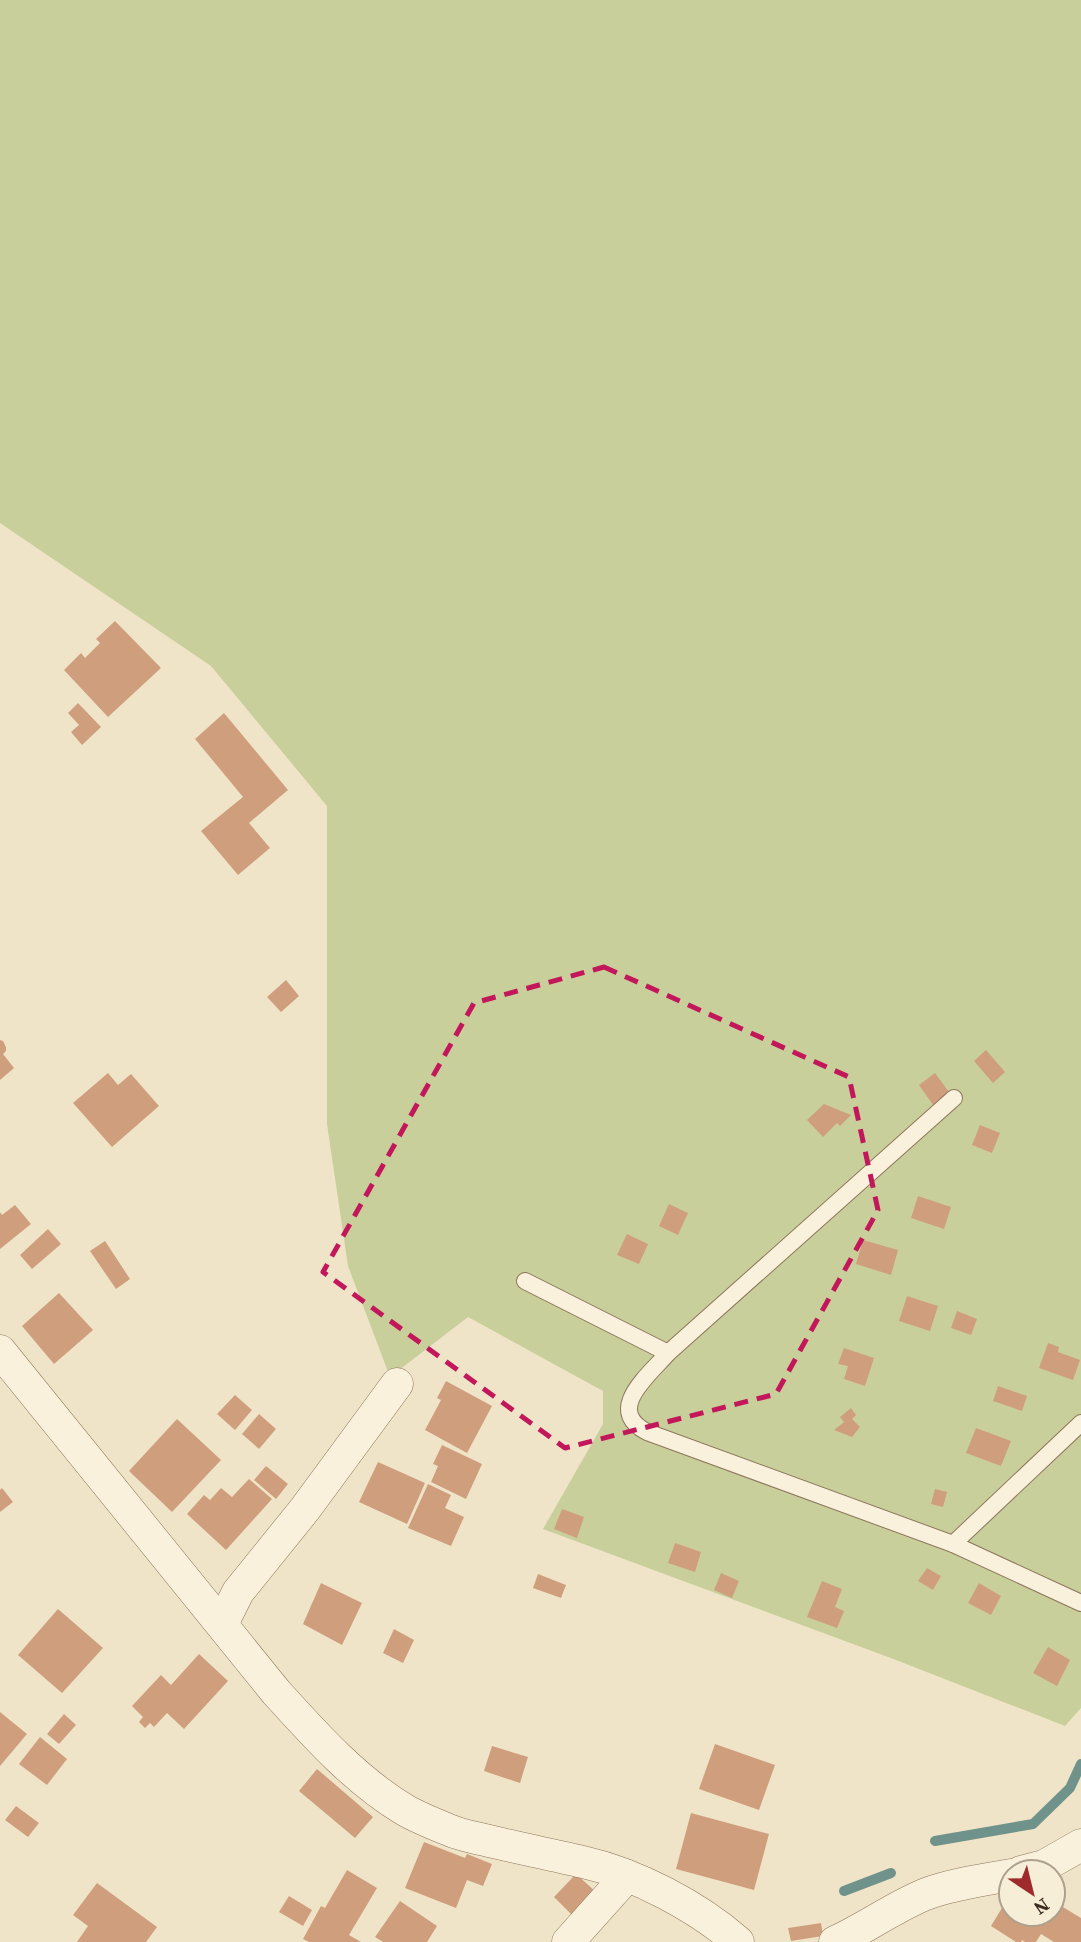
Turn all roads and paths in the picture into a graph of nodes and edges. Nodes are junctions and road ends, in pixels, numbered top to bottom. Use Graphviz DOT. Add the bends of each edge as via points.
graph roads {
  1 [pos="954,1098"];
  2 [pos="525,1281"];
  3 [pos="0,1351"];
  4 [pos="668,1353"];
  5 [pos="397,1384"];
  6 [pos="1081,1423"];
  7 [pos="953,1544"];
  8 [pos="1081,1603"];
  9 [pos="222,1625"];
  10 [pos="1081,1846"];
  11 [pos="1059,1858"];
  12 [pos="627,1876"];
  13 [pos="997,1878"];
  14 [pos="568,1942"];
  15 [pos="738,1942"];
  16 [pos="835,1942"];
  1 -- 4 [label="lane"];
  2 -- 4 [label="lane"];
  3 -- 9 [label="street"];
  4 -- 7 [label="lane" via="632,1395 628,1406 637,1427"];
  5 -- 9 [label="street" via="238,1592"];
  6 -- 7 [label="lane"];
  7 -- 8 [label="lane"];
  9 -- 12 [label="street" via="318,1738 406,1810 452,1832 586,1862"];
  10 -- 11 [label="street"];
  12 -- 14 [label="street"];
  12 -- 15 [label="street" via="671,1896"];
  13 -- 16 [label="street" via="926,1894"];
}
